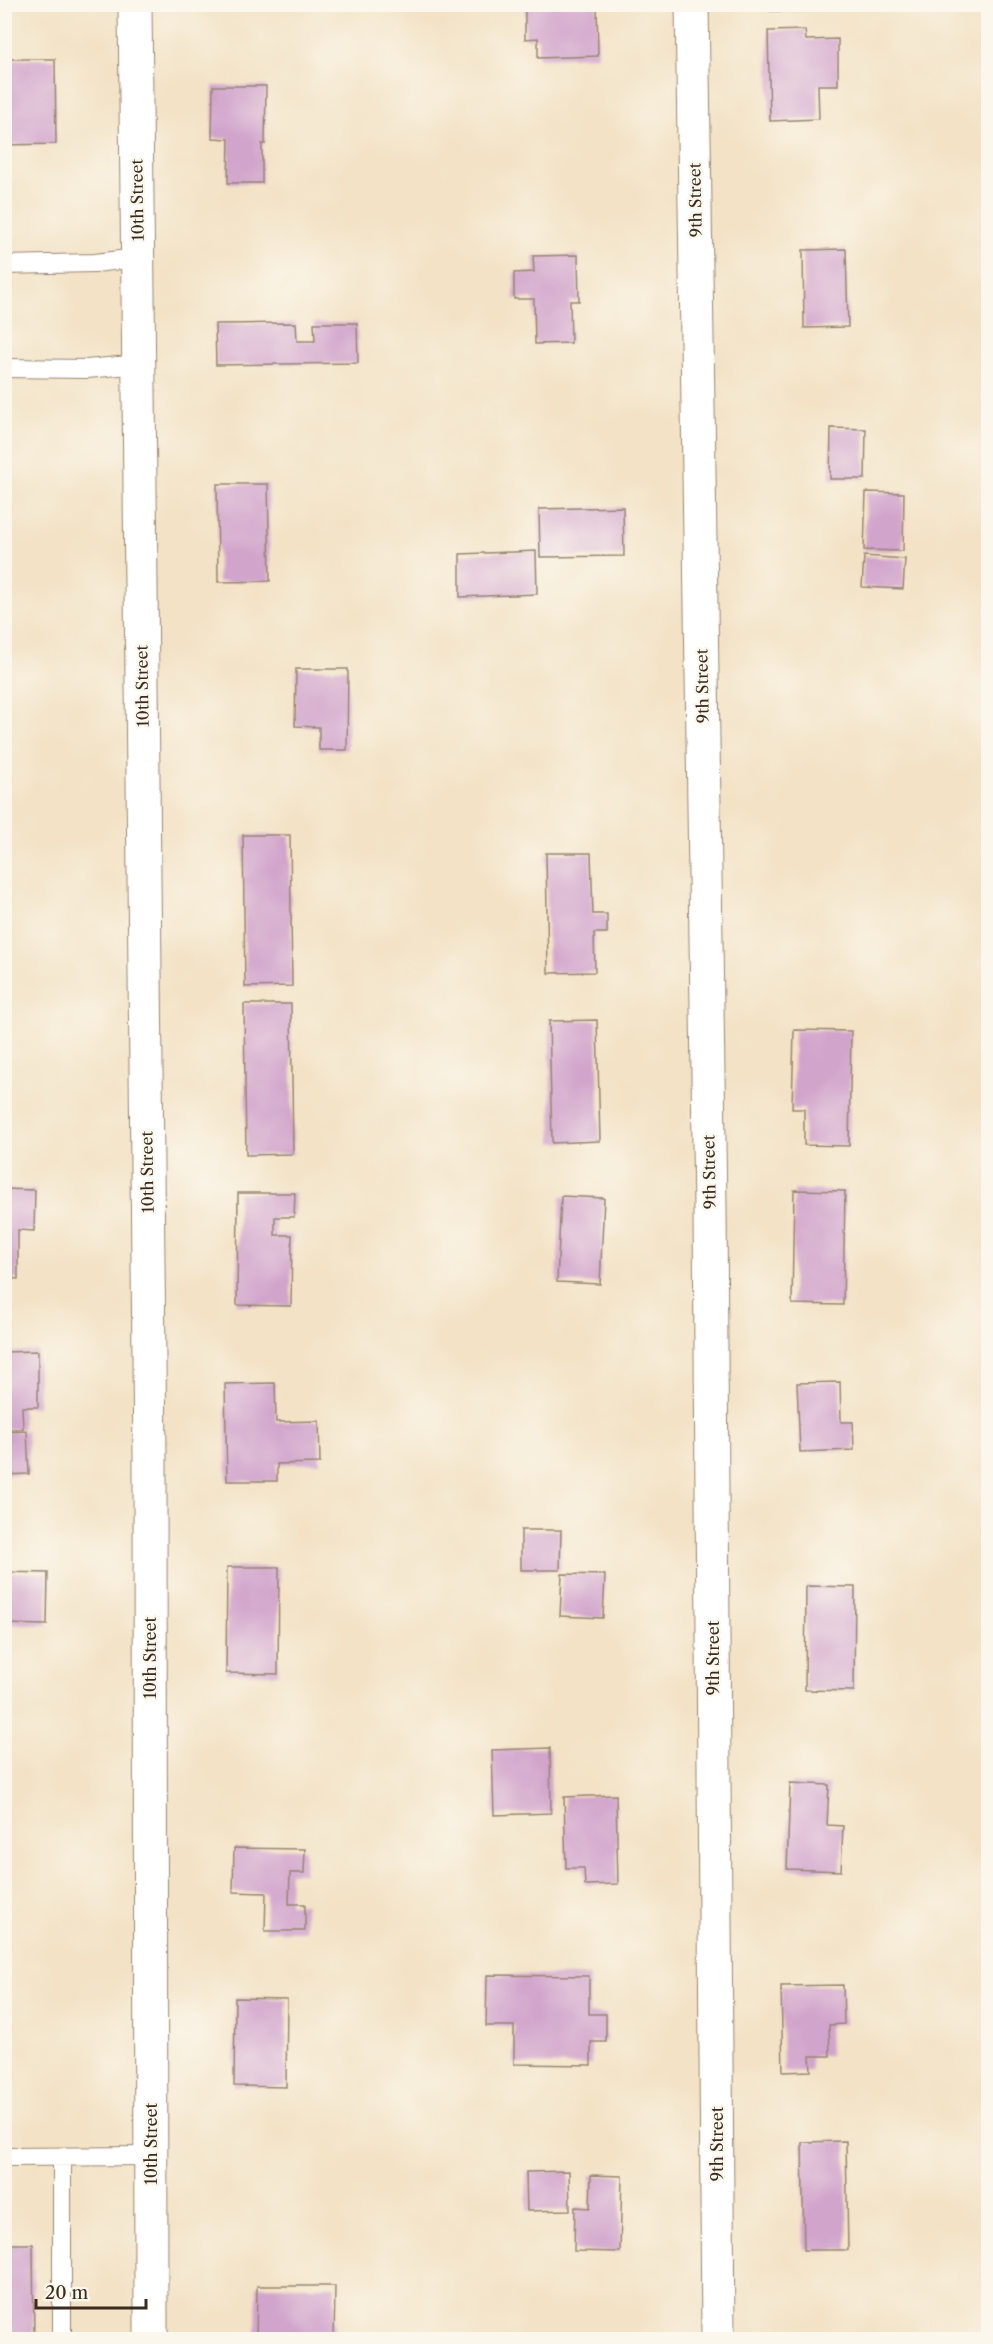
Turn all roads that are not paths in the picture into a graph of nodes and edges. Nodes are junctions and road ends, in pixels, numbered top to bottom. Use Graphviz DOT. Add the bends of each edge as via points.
graph roads {
  1 [pos="135,4"];
  2 [pos="692,4"];
  3 [pos="137,258"];
  4 [pos="4,265"];
  5 [pos="139,364"];
  6 [pos="4,368"];
  7 [pos="151,2156"];
  8 [pos="4,2157"];
  9 [pos="62,2157"];
  10 [pos="62,2340"];
  11 [pos="151,2340"];
  12 [pos="718,2340"];
  1 -- 3 [label="street, 10th Street"];
  2 -- 12 [label="street, 9th Street" via="710,1232"];
  3 -- 4 [label="lane"];
  3 -- 5 [label="street, 10th Street"];
  5 -- 6 [label="lane" via="87,369"];
  5 -- 7 [label="street, 10th Street" via="150,1456"];
  7 -- 9 [label="lane"];
  7 -- 11 [label="street, 10th Street"];
  8 -- 9 [label="lane"];
  9 -- 10 [label="lane"];
}
